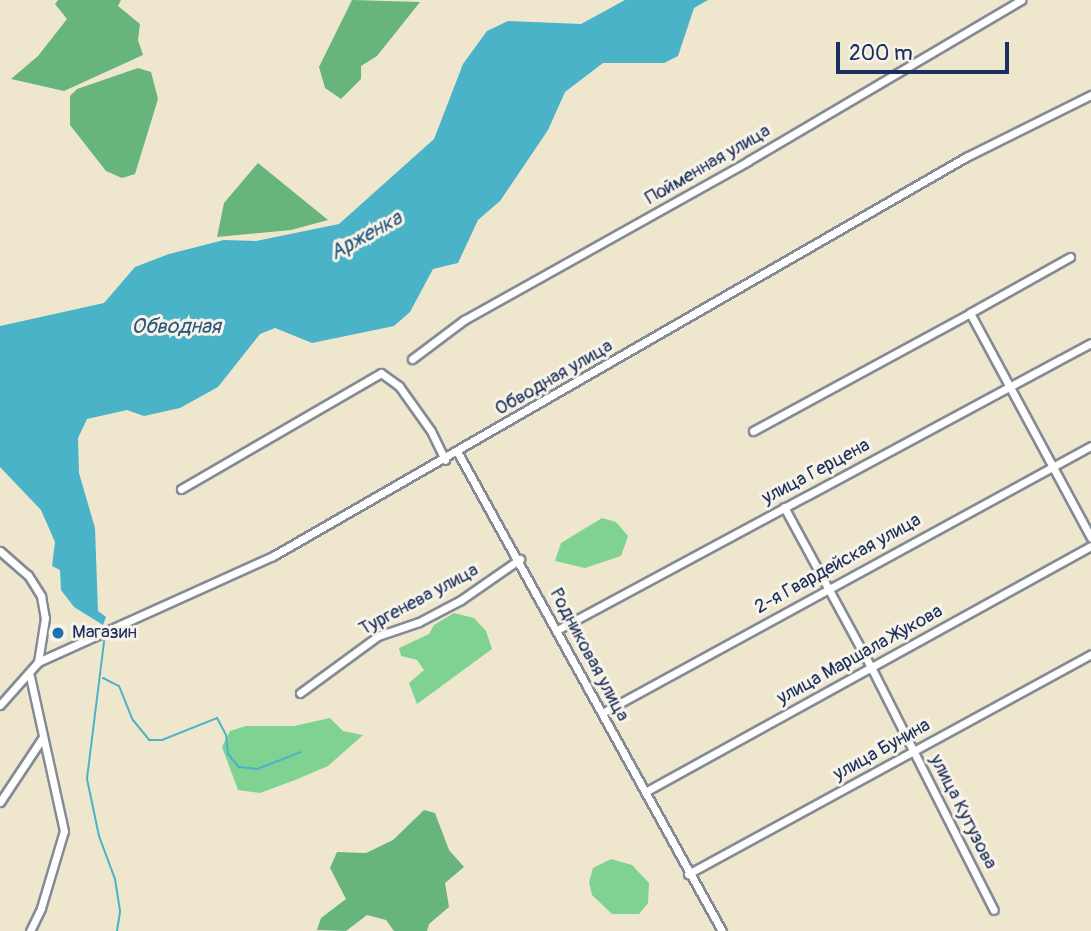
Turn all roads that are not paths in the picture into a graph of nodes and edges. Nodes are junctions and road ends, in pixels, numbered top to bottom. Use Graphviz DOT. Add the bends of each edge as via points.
graph roads {
  1 [pos="1021,0"];
  2 [pos="1091,95"];
  3 [pos="1070,257"];
  4 [pos="970,313"];
  5 [pos="1091,343"];
  6 [pos="412,359"];
  7 [pos="1010,387"];
  8 [pos="753,431"];
  9 [pos="1091,446"];
  10 [pos="458,453"];
  11 [pos="445,460"];
  12 [pos="1051,467"];
  13 [pos="181,489"];
  14 [pos="783,507"];
  15 [pos="1091,538"];
  16 [pos="1091,546"];
  17 [pos="0,551"];
  18 [pos="520,559"];
  19 [pos="828,587"];
  20 [pos="557,629"];
  21 [pos="1091,654"];
  22 [pos="38,662"];
  23 [pos="872,667"];
  24 [pos="30,676"];
  25 [pos="300,694"];
  26 [pos="0,705"];
  27 [pos="602,713"];
  28 [pos="43,737"];
  29 [pos="914,750"];
  30 [pos="645,792"];
  31 [pos="0,802"];
  32 [pos="688,874"];
  33 [pos="994,910"];
  34 [pos="30,931"];
  35 [pos="722,931"];
  1 -- 6 [label="street, Пойменная улица" via="748,161 464,320"];
  2 -- 10 [label="street, Обводная улица" via="965,157"];
  3 -- 4 [label="street"];
  4 -- 7 [label="street"];
  4 -- 8 [label="street"];
  5 -- 7 [label="street, улица Герцена"];
  7 -- 12 [label="street"];
  7 -- 14 [label="street, улица Герцена"];
  9 -- 12 [label="street, 2-я Гвардейская улица"];
  10 -- 11 [label="street, Обводная улица"];
  10 -- 18 [label="street, Родниковая улица"];
  11 -- 13 [label="street" via="399,386 381,373"];
  11 -- 22 [label="street, Обводная улица" via="273,556"];
  12 -- 15 [label="street"];
  12 -- 19 [label="street, 2-я Гвардейская улица"];
  14 -- 19 [label="street, улица Кутузова"];
  14 -- 20 [label="street, улица Герцена"];
  16 -- 23 [label="street, улица Маршала Жукова"];
  17 -- 22 [label="street" via="28,575 41,596 45,618"];
  18 -- 20 [label="street, Родниковая улица"];
  18 -- 25 [label="street, Тургенева улица" via="461,600 378,636"];
  19 -- 23 [label="street, улица Кутузова"];
  19 -- 27 [label="street, 2-я Гвардейская улица"];
  20 -- 27 [label="street, Родниковая улица"];
  21 -- 29 [label="street, улица Бунина"];
  22 -- 24 [label="street"];
  23 -- 29 [label="street, улица Кутузова"];
  23 -- 30 [label="street, улица Маршала Жукова"];
  24 -- 26 [label="street"];
  24 -- 28 [label="street"];
  27 -- 30 [label="street, Родниковая улица"];
  28 -- 31 [label="street"];
  28 -- 34 [label="street" via="64,831"];
  29 -- 32 [label="street, улица Бунина"];
  29 -- 33 [label="street, улица Кутузова"];
  30 -- 32 [label="street, Родниковая улица"];
  32 -- 35 [label="street, Родниковая улица"];
}
